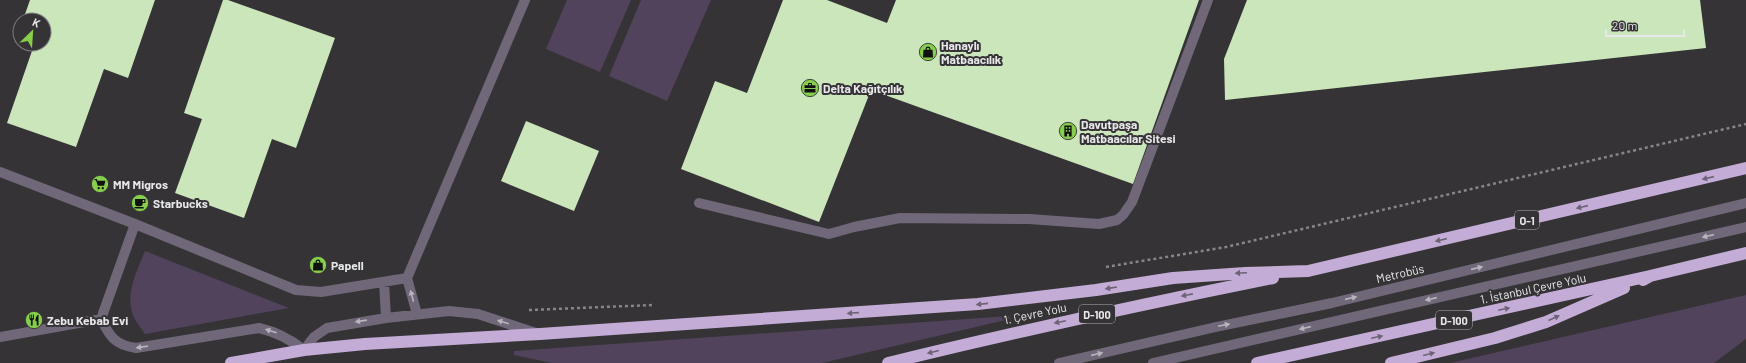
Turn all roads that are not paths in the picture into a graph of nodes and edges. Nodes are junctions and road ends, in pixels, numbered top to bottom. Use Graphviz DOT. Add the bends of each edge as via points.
graph roads {
  1 [pos="525,0"];
  2 [pos="1208,0"];
  3 [pos="1746,168"];
  4 [pos="0,172"];
  5 [pos="700,203"];
  6 [pos="1746,203"];
  7 [pos="135,224"];
  8 [pos="1746,227"];
  9 [pos="1746,253"];
  10 [pos="1308,271"];
  11 [pos="1650,276"];
  12 [pos="407,278"];
  13 [pos="384,282"];
  14 [pos="417,314"];
  15 [pos="386,318"];
  16 [pos="101,319"];
  17 [pos="540,334"];
  18 [pos="0,337"];
  19 [pos="304,350"];
  20 [pos="231,363"];
  21 [pos="888,363"];
  22 [pos="1059,363"];
  23 [pos="1153,363"];
  24 [pos="1257,363"];
  25 [pos="1391,363"];
  1 -- 12 [label="lane"];
  2 -- 5 [label="lane" via="1132,202 1123,215 1112,221 1098,224 1029,219 900,218 829,234"];
  3 -- 10 [label="highway, O-1, one-way"];
  4 -- 7 [label="lane"];
  22 -- 6 [label="lane, Metrobüs, one-way" via="1332,302"];
  7 -- 13 [label="lane" via="296,290 321,292"];
  7 -- 16 [label="lane"];
  8 -- 23 [label="lane, one-way"];
  9 -- 11 [label="highway"];
  10 -- 17 [label="highway, one-way" via="1173,278 978,304"];
  10 -- 21 [label="highway, 1. Çevre Yolu / D-100, one-way" via="1161,300"];
  24 -- 11 [label="highway, 1. İstanbul Çevre Yolu / D-100, one-way"];
  25 -- 11 [label="highway, one-way" via="1495,338 1546,322"];
  12 -- 13 [label="lane"];
  14 -- 12 [label="lane, one-way"];
  13 -- 15 [label="lane"];
  14 -- 15 [label="lane"];
  17 -- 14 [label="lane, one-way" via="478,314 449,311"];
  15 -- 19 [label="lane, one-way" via="327,328 314,337"];
  16 -- 18 [label="lane"];
  19 -- 16 [label="lane, one-way" via="291,340 259,328 136,348 129,347 116,342"];
  17 -- 19 [label="highway"];
  19 -- 20 [label="highway"];
}
